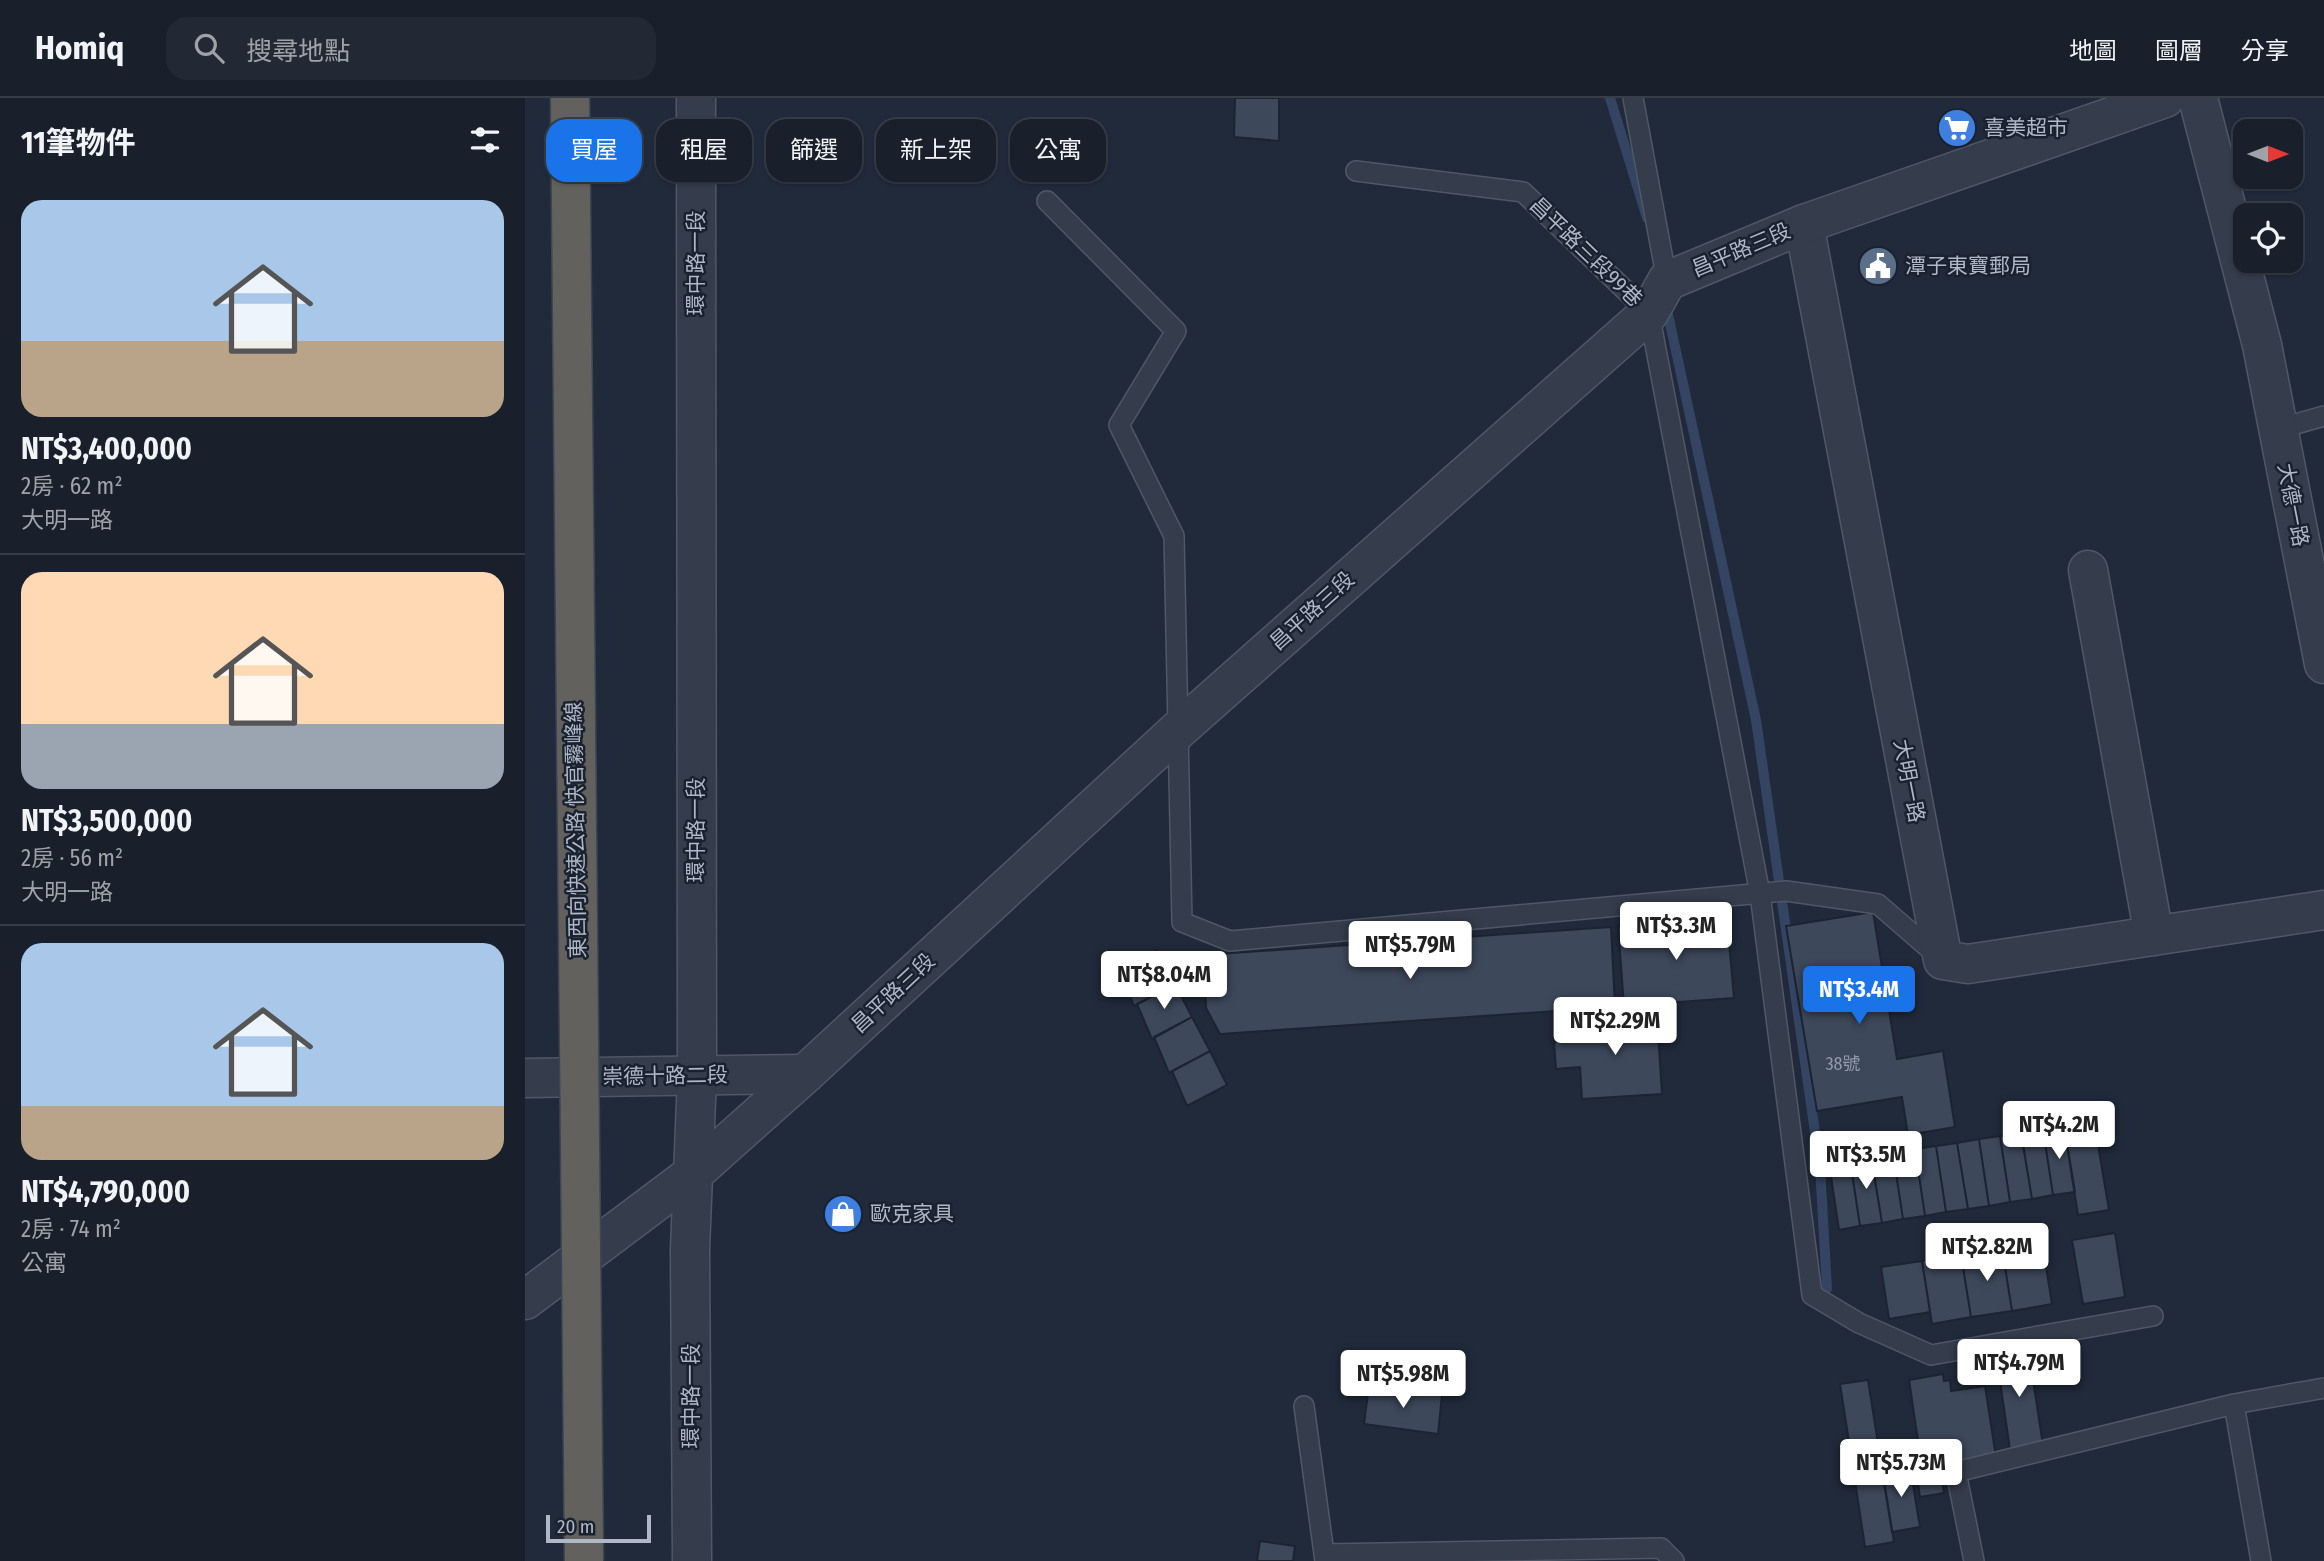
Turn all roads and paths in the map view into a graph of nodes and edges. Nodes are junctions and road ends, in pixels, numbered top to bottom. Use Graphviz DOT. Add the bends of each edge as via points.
graph roads {
  1 [pos="570,98"];
  2 [pos="696,98"];
  3 [pos="1633,98"];
  4 [pos="2165,98"];
  5 [pos="2199,98"];
  6 [pos="1356,171"];
  7 [pos="1047,201"];
  8 [pos="1804,224"];
  9 [pos="1658,297"];
  10 [pos="2324,416"];
  11 [pos="2278,429"];
  12 [pos="2088,570"];
  13 [pos="2324,664"];
  14 [pos="1177,731"];
  15 [pos="1760,894"];
  16 [pos="2324,910"];
  17 [pos="2154,936"];
  18 [pos="1943,960"];
  19 [pos="805,1074"];
  20 [pos="697,1076"];
  21 [pos="525,1078"];
  22 [pos="694,1173"];
  23 [pos="537,1291"];
  24 [pos="2153,1316"];
  25 [pos="2324,1388"];
  26 [pos="2234,1404"];
  27 [pos="1304,1406"];
  28 [pos="1325,1558"];
  29 [pos="584,1561"];
  30 [pos="692,1561"];
  31 [pos="1674,1561"];
  32 [pos="1974,1561"];
  33 [pos="2261,1561"];
  1 -- 29 [label="highway, 東西向快速公路 快官霧峰線, bridge"];
  2 -- 20 [label="street, 環中路一段"];
  3 -- 9 [label="lane"];
  4 -- 8 [label="street, 昌平路三段"];
  5 -- 11 [label="street, 大德一路" via="2262,345"];
  6 -- 9 [label="lane, 昌平路三段99巷" via="1523,192"];
  7 -- 14 [label="lane" via="1176,331 1119,425 1174,536"];
  8 -- 9 [label="street, 昌平路三段"];
  8 -- 18 [label="street, 大明一路"];
  9 -- 14 [label="street, 昌平路三段"];
  9 -- 15 [label="lane"];
  10 -- 11 [label="lane"];
  11 -- 13 [label="street, 大德一路"];
  12 -- 17 [label="street"];
  14 -- 15 [label="lane" via="1182,922 1230,941"];
  14 -- 19 [label="street, 昌平路三段"];
  15 -- 18 [label="lane" via="1786,891 1878,904"];
  15 -- 24 [label="lane" via="1812,1295 1859,1323 1931,1355"];
  16 -- 17 [label="street"];
  17 -- 18 [label="street" via="1968,964"];
  19 -- 20 [label="street, 崇德十路二段"];
  19 -- 22 [label="street, 昌平路三段"];
  20 -- 21 [label="street, 崇德十路二段"];
  20 -- 22 [label="street, 環中路一段"];
  22 -- 23 [label="street, 昌平路三段"];
  22 -- 30 [label="street, 環中路一段" via="690,1249"];
  25 -- 26 [label="lane"];
  26 -- 32 [label="lane" via="1956,1472"];
  26 -- 33 [label="lane"];
  27 -- 28 [label="lane"];
  28 -- 31 [label="lane" via="1661,1548"];
}
